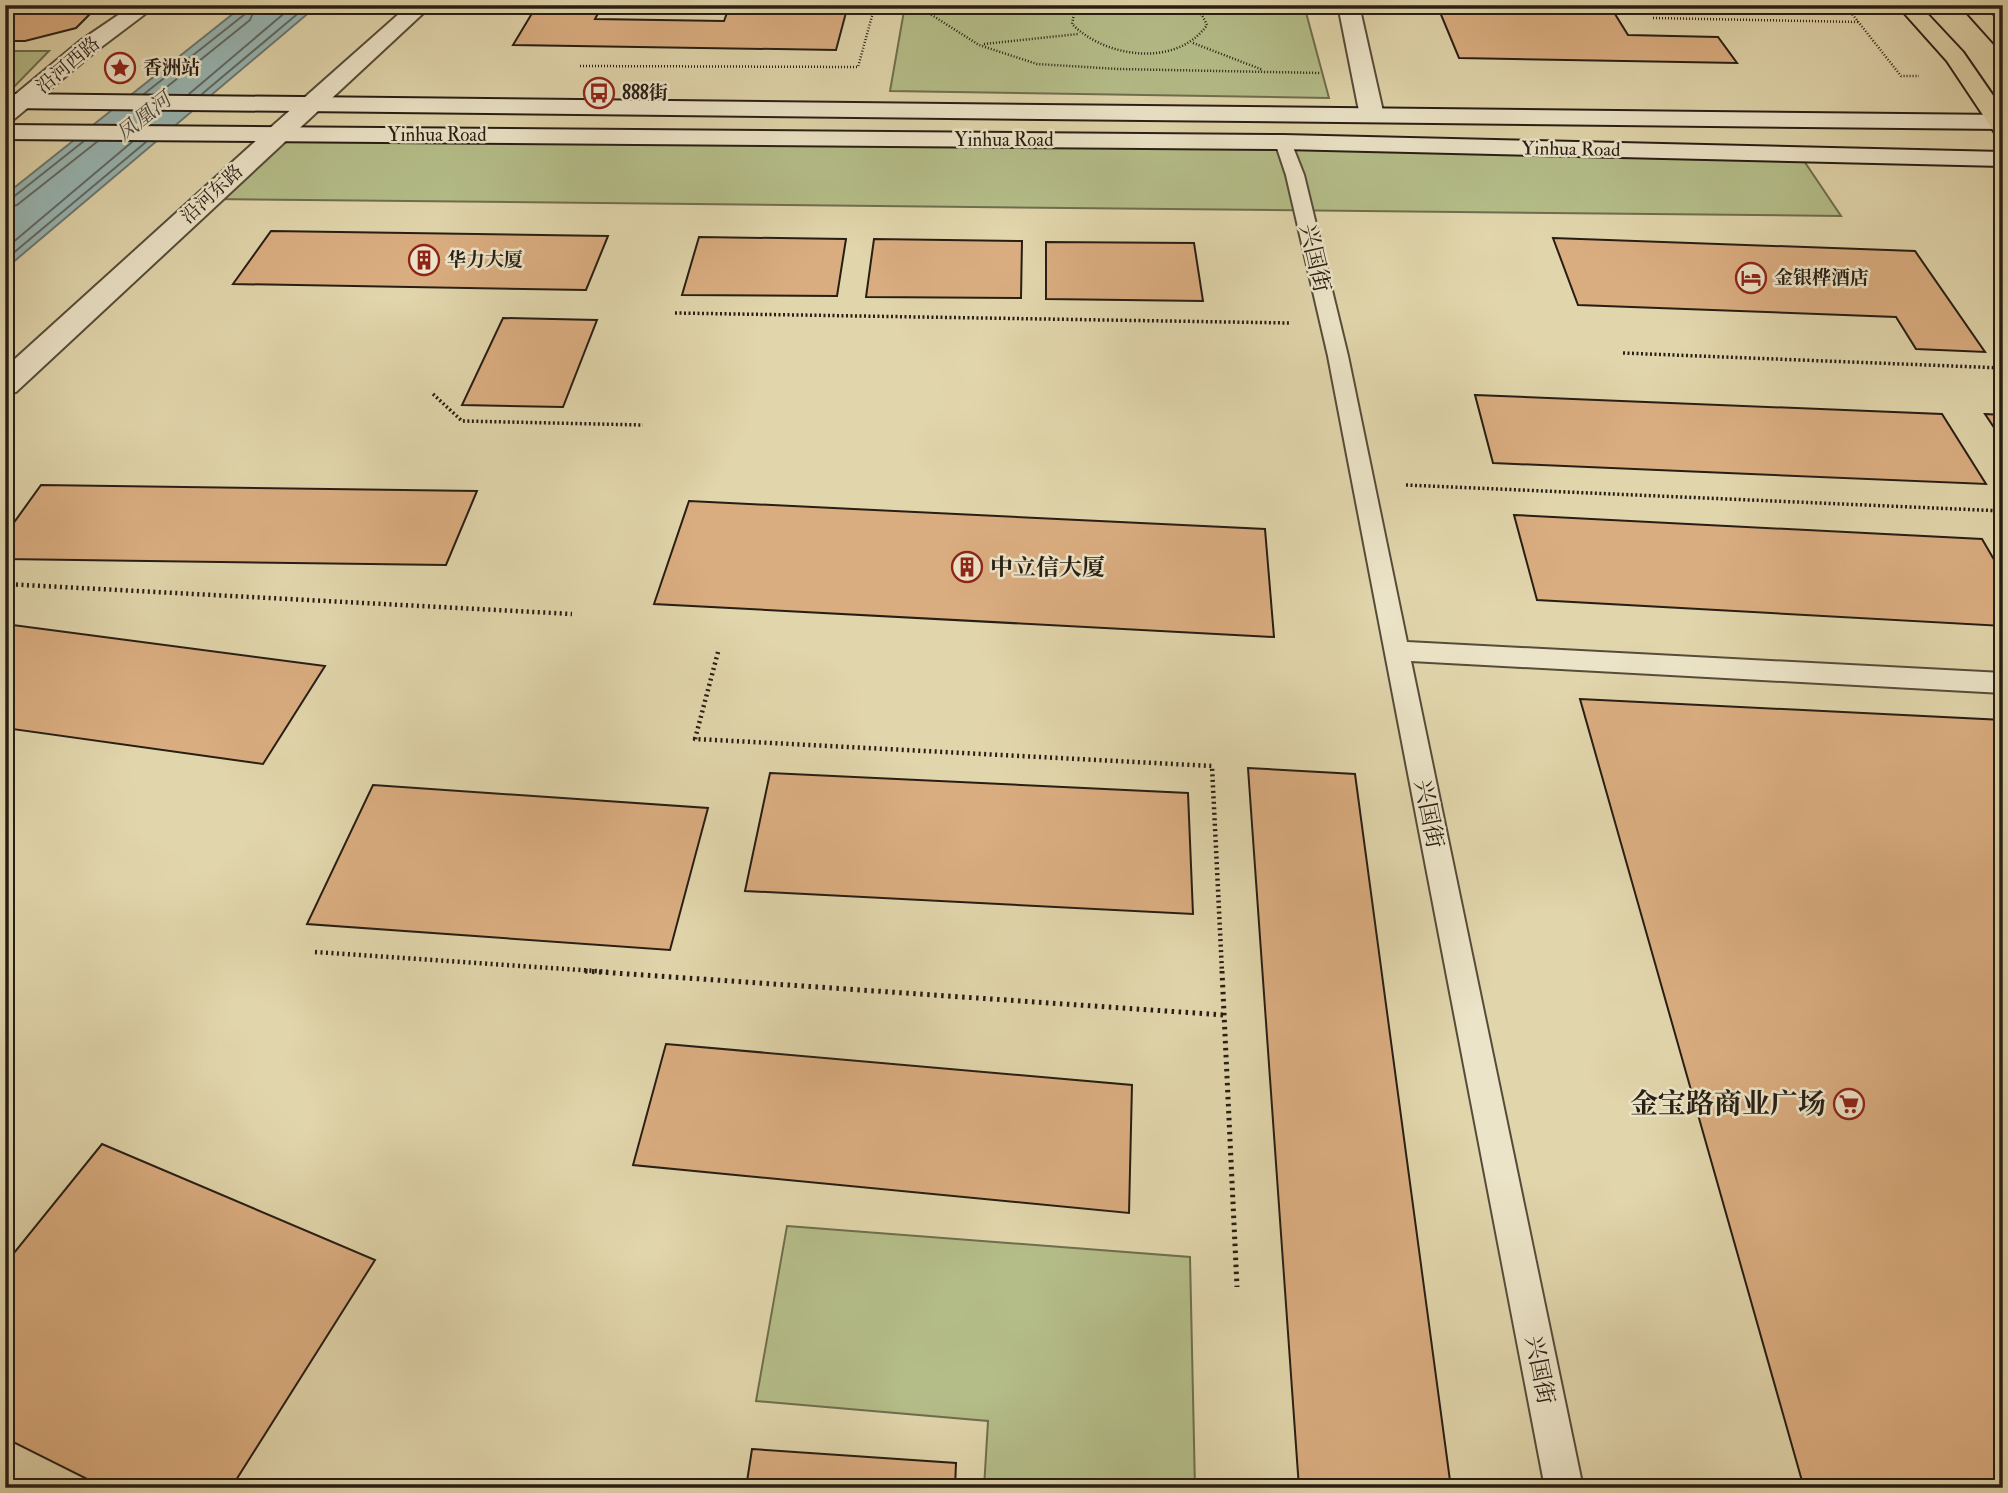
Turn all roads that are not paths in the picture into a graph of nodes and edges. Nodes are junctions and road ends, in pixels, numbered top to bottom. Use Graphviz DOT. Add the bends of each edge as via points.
graph roads {
  1 [pos="147,5"];
  2 [pos="422,5"];
  3 [pos="1348,5"];
  4 [pos="1907,5"];
  5 [pos="1970,5"];
  6 [pos="2003,38"];
  7 [pos="15,101"];
  8 [pos="312,104"];
  9 [pos="5,115"];
  10 [pos="1372,116"];
  11 [pos="2001,124"];
  12 [pos="5,132"];
  13 [pos="277,134"];
  14 [pos="1283,142"];
  15 [pos="2003,159"];
  16 [pos="5,385"];
  17 [pos="1396,651"];
  18 [pos="2003,683"];
  19 [pos="1563,1488"];
  1 -- 7 [label="main road, 沿河西路"];
  2 -- 8 [label="main road, 沿河东路"];
  3 -- 10 [label="main road"];
  4 -- 11 [label="main road" via="1955,57"];
  5 -- 6 [label="main road"];
  7 -- 8 [label="main road, Yinhua Road"];
  7 -- 9 [label="main road, 沿河西路"];
  8 -- 10 [label="main road, Yinhua Road"];
  8 -- 13 [label="main road, 沿河东路"];
  10 -- 11 [label="main road, Yinhua Road"];
  12 -- 13 [label="main road, Yinhua Road"];
  13 -- 14 [label="main road, Yinhua Road"];
  13 -- 16 [label="main road, 沿河东路"];
  14 -- 15 [label="main road, Yinhua Road"];
  14 -- 17 [label="lane, 兴国街" via="1330,323"];
  17 -- 18 [label="lane"];
  17 -- 19 [label="lane, 兴国街"];
}
